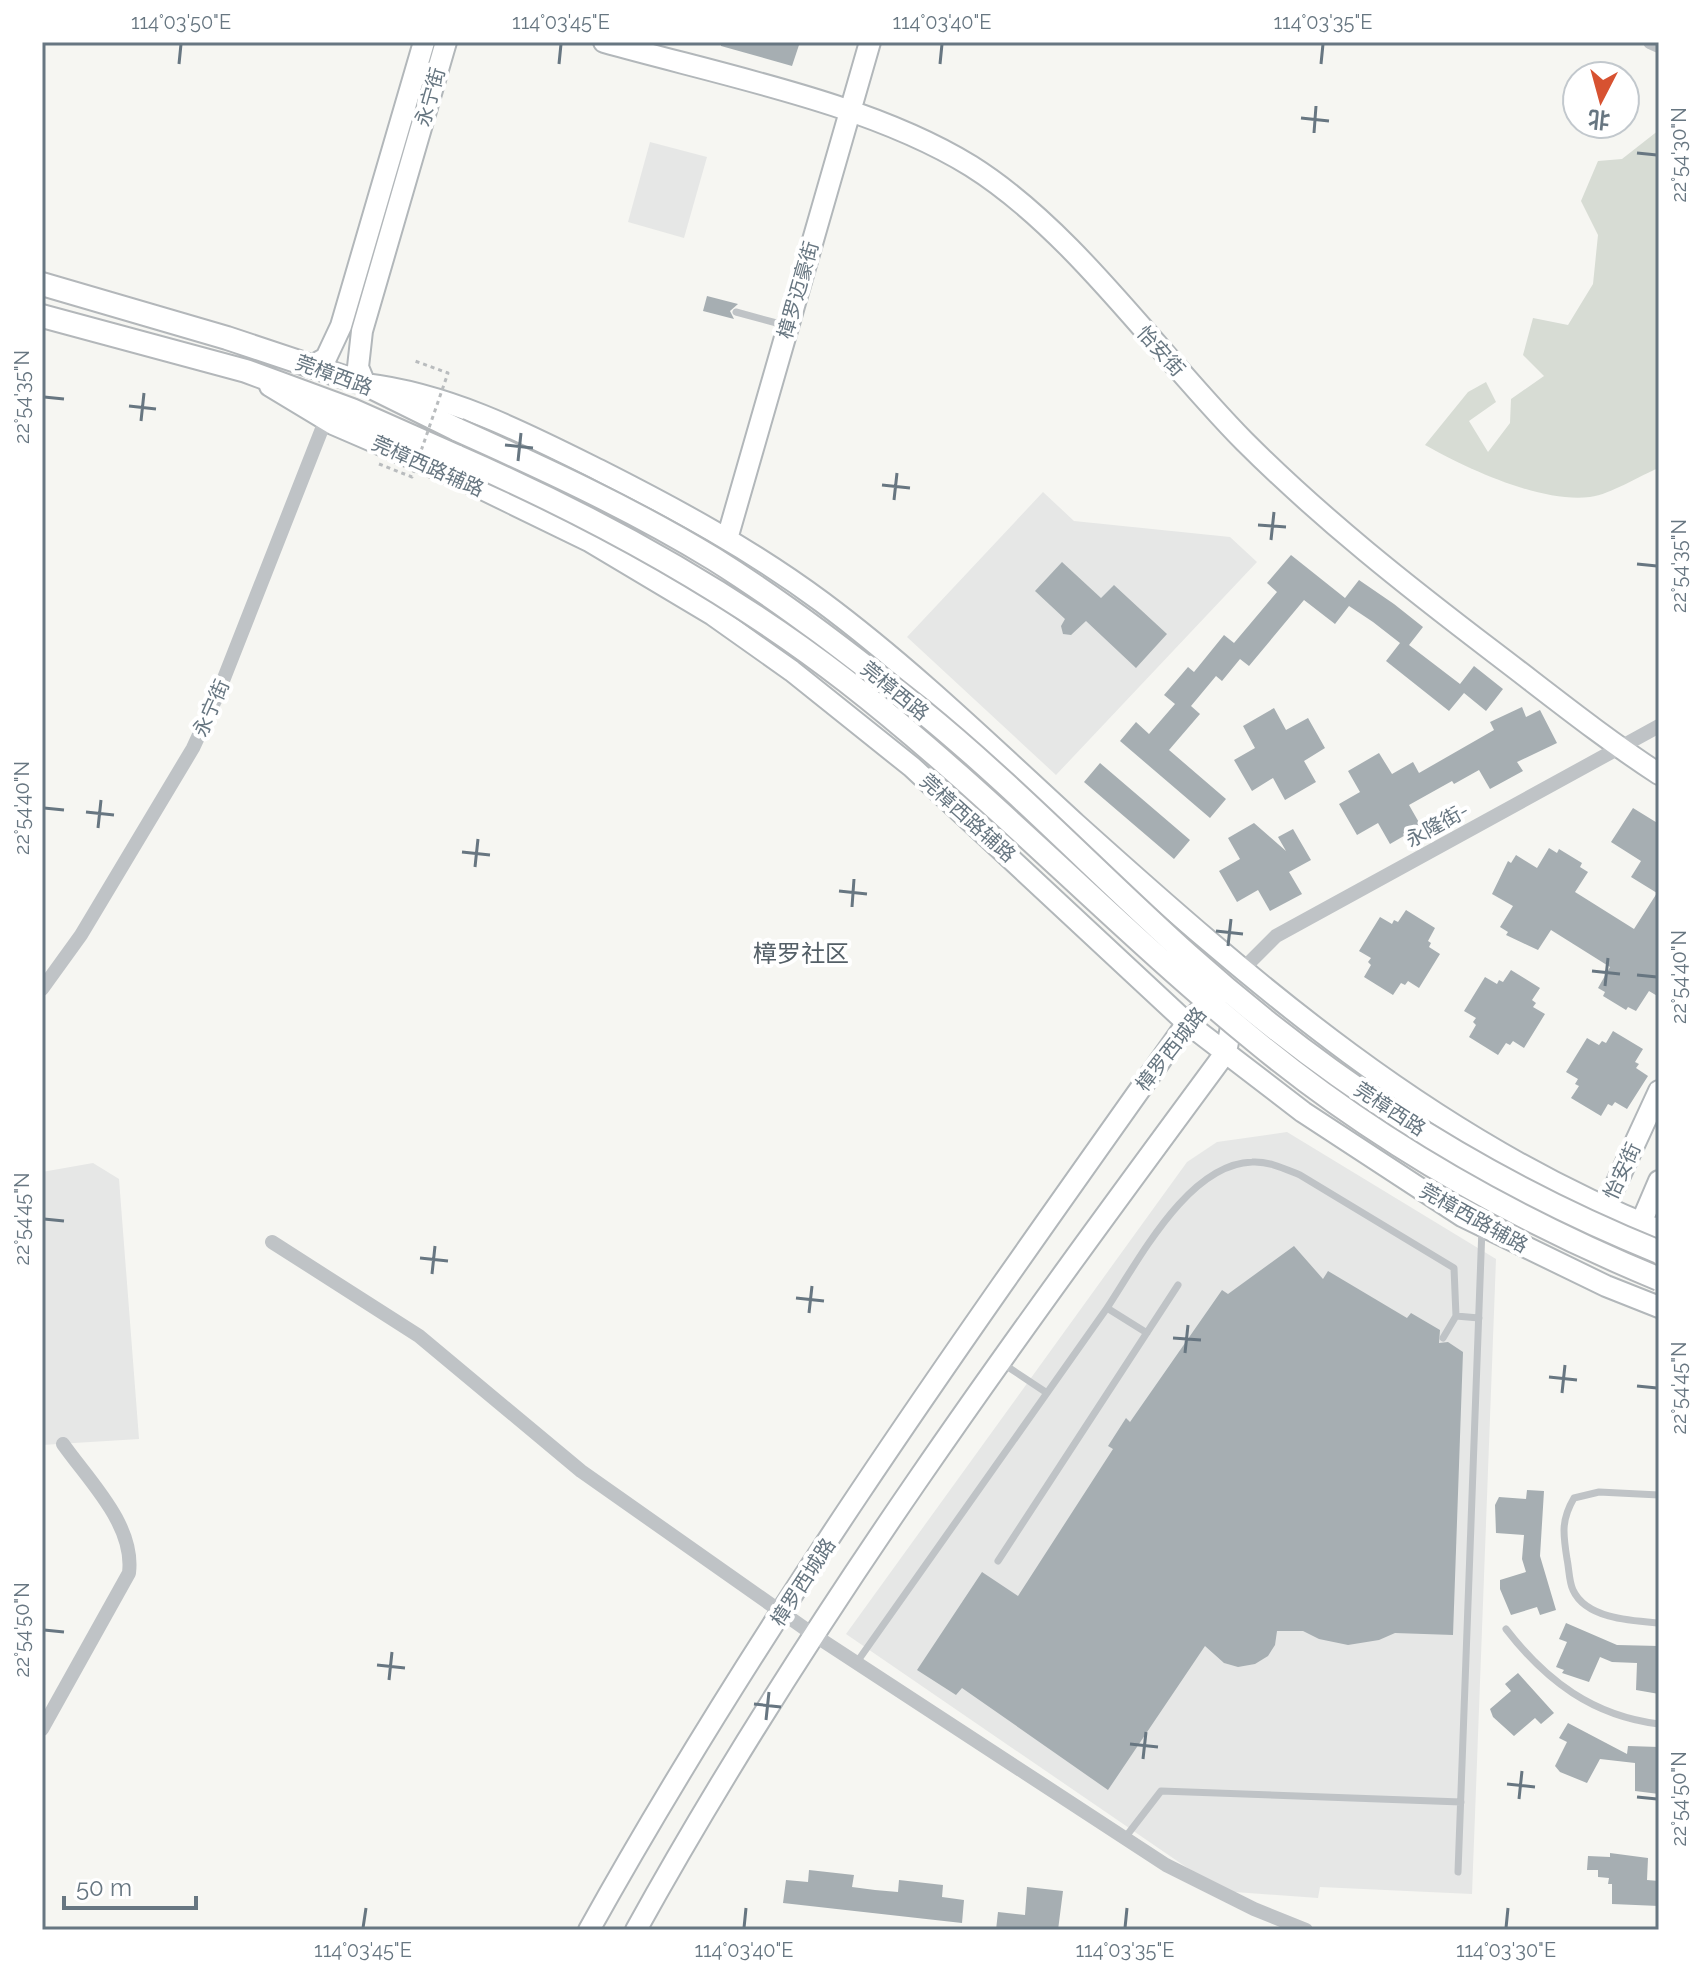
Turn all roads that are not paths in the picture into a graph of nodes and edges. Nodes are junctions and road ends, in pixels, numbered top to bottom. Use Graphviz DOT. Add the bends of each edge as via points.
graph roads {
  1 [pos="424,42"];
  2 [pos="446,42"];
  3 [pos="604,42"];
  4 [pos="870,42"];
  5 [pos="1650,42"];
  6 [pos="1659,46"];
  7 [pos="850,111"];
  8 [pos="42,284"];
  9 [pos="736,312"];
  10 [pos="42,316"];
  11 [pos="788,326"];
  12 [pos="312,366"];
  13 [pos="365,384"];
  14 [pos="329,411"];
  15 [pos="727,539"];
  16 [pos="1659,726"];
  17 [pos="1619,748"];
  18 [pos="1659,774"];
  19 [pos="1113,856"];
  20 [pos="1066,909"];
  21 [pos="1242,970"];
  22 [pos="42,989"];
  23 [pos="1187,1023"];
  24 [pos="1226,1052"];
  25 [pos="1659,1091"];
  26 [pos="1659,1181"];
  27 [pos="1605,1208"];
  28 [pos="1483,1226"];
  29 [pos="1650,1227"];
  30 [pos="272,1242"];
  31 [pos="1659,1252"];
  32 [pos="1659,1279"];
  33 [pos="1178,1285"];
  34 [pos="1659,1307"];
  35 [pos="1107,1308"];
  36 [pos="1456,1316"];
  37 [pos="1479,1318"];
  38 [pos="1147,1333"];
  39 [pos="1443,1338"];
  40 [pos="998,1361"];
  41 [pos="1047,1393"];
  42 [pos="63,1444"];
  43 [pos="1659,1495"];
  44 [pos="998,1561"];
  45 [pos="782,1613"];
  46 [pos="1659,1623"];
  47 [pos="1506,1629"];
  48 [pos="814,1635"];
  49 [pos="856,1663"];
  50 [pos="1659,1724"];
  51 [pos="42,1729"];
  52 [pos="1461,1802"];
  53 [pos="1124,1839"];
  54 [pos="1458,1872"];
  55 [pos="589,1930"];
  56 [pos="636,1930"];
  57 [pos="1306,1930"];
  1 -- 12 [label="main road, 永宁街" via="341,326 326,358"];
  2 -- 13 [label="main road, 永宁街" via="362,331 358,367"];
  3 -- 7 [label="main road, 怡安街"];
  4 -- 7 [label="main road, 樟罗迈豪街"];
  5 -- 6 [label="street"];
  7 -- 11 [label="main road, 樟罗迈豪街"];
  7 -- 17 [label="main road, 怡安街" via="938,148 1010,193 1308,505"];
  8 -- 12 [label="main road, 莞樟西路"];
  9 -- 11 [label="lane"];
  10 -- 14 [label="main road, 莞樟西路" via="246,371"];
  11 -- 15 [label="main road, 樟罗迈豪街"];
  12 -- 13 [label="main road, 莞樟西路"];
  13 -- 15 [label="main road" via="428,394 485,415"];
  13 -- 31 [label="main road, 莞樟西路, bridge" via="643,518 715,560 925,714 1190,956 1333,1072 1496,1175"];
  14 -- 20 [label="main road, 莞樟西路辅路" via="651,575 713,615 877,738"];
  14 -- 22 [label="street, 永宁街" via="193,748 81,935"];
  14 -- 32 [label="main road, 莞樟西路, bridge" via="458,457 637,545 777,630 891,718 1160,960 1298,1075 1424,1161 1506,1208"];
  15 -- 19 [label="main road" via="823,603"];
  16 -- 17 [label="street, 永隆街-"];
  17 -- 18 [label="main road, 怡安街"];
  17 -- 21 [label="street, 永隆街-" via="1276,936"];
  19 -- 20 [label="main road" via="1123,881 1114,906 1090,916"];
  19 -- 21 [label="main road"];
  20 -- 23 [label="main road, 莞樟西路辅路"];
  21 -- 23 [label="main road, 樟罗西城路"];
  21 -- 24 [label="main road, 樟罗西城路"];
  21 -- 27 [label="main road" via="1418,1105"];
  23 -- 24 [label="main road, 莞樟西路辅路"];
  23 -- 45 [label="main road, 樟罗西城路" via="980,1315"];
  24 -- 28 [label="main road, 莞樟西路辅路" via="1330,1130"];
  24 -- 40 [label="main road, 樟罗西城路"];
  25 -- 27 [label="main road, 怡安街"];
  26 -- 29 [label="main road, 怡安街"];
  27 -- 29 [label="main road"];
  28 -- 34 [label="main road, 莞樟西路辅路"];
  28 -- 37 [label="lane"];
  30 -- 45 [label="street" via="419,1336 581,1471"];
  33 -- 38 [label="lane"];
  35 -- 36 [label="lane" via="1195,1187 1233,1165 1254,1161 1300,1175 1454,1268"];
  35 -- 38 [label="lane"];
  35 -- 41 [label="lane"];
  36 -- 37 [label="lane"];
  36 -- 39 [label="lane"];
  37 -- 52 [label="lane"];
  38 -- 44 [label="lane"];
  40 -- 41 [label="lane"];
  40 -- 48 [label="main road, 樟罗西城路"];
  41 -- 49 [label="lane"];
  42 -- 51 [label="street" via="115,1518 131,1555 129,1573 103,1624"];
  43 -- 46 [label="lane" via="1599,1492 1574,1498 1564,1516 1563,1536 1573,1590 1583,1602 1607,1615"];
  45 -- 48 [label="street"];
  45 -- 55 [label="main road, 樟罗西城路"];
  47 -- 50 [label="lane" via="1527,1656 1590,1706 1627,1720"];
  48 -- 49 [label="street"];
  48 -- 56 [label="main road, 樟罗西城路"];
  49 -- 53 [label="street"];
  52 -- 53 [label="lane" via="1161,1791"];
  52 -- 54 [label="lane"];
  53 -- 57 [label="street" via="1210,1888"];
}
